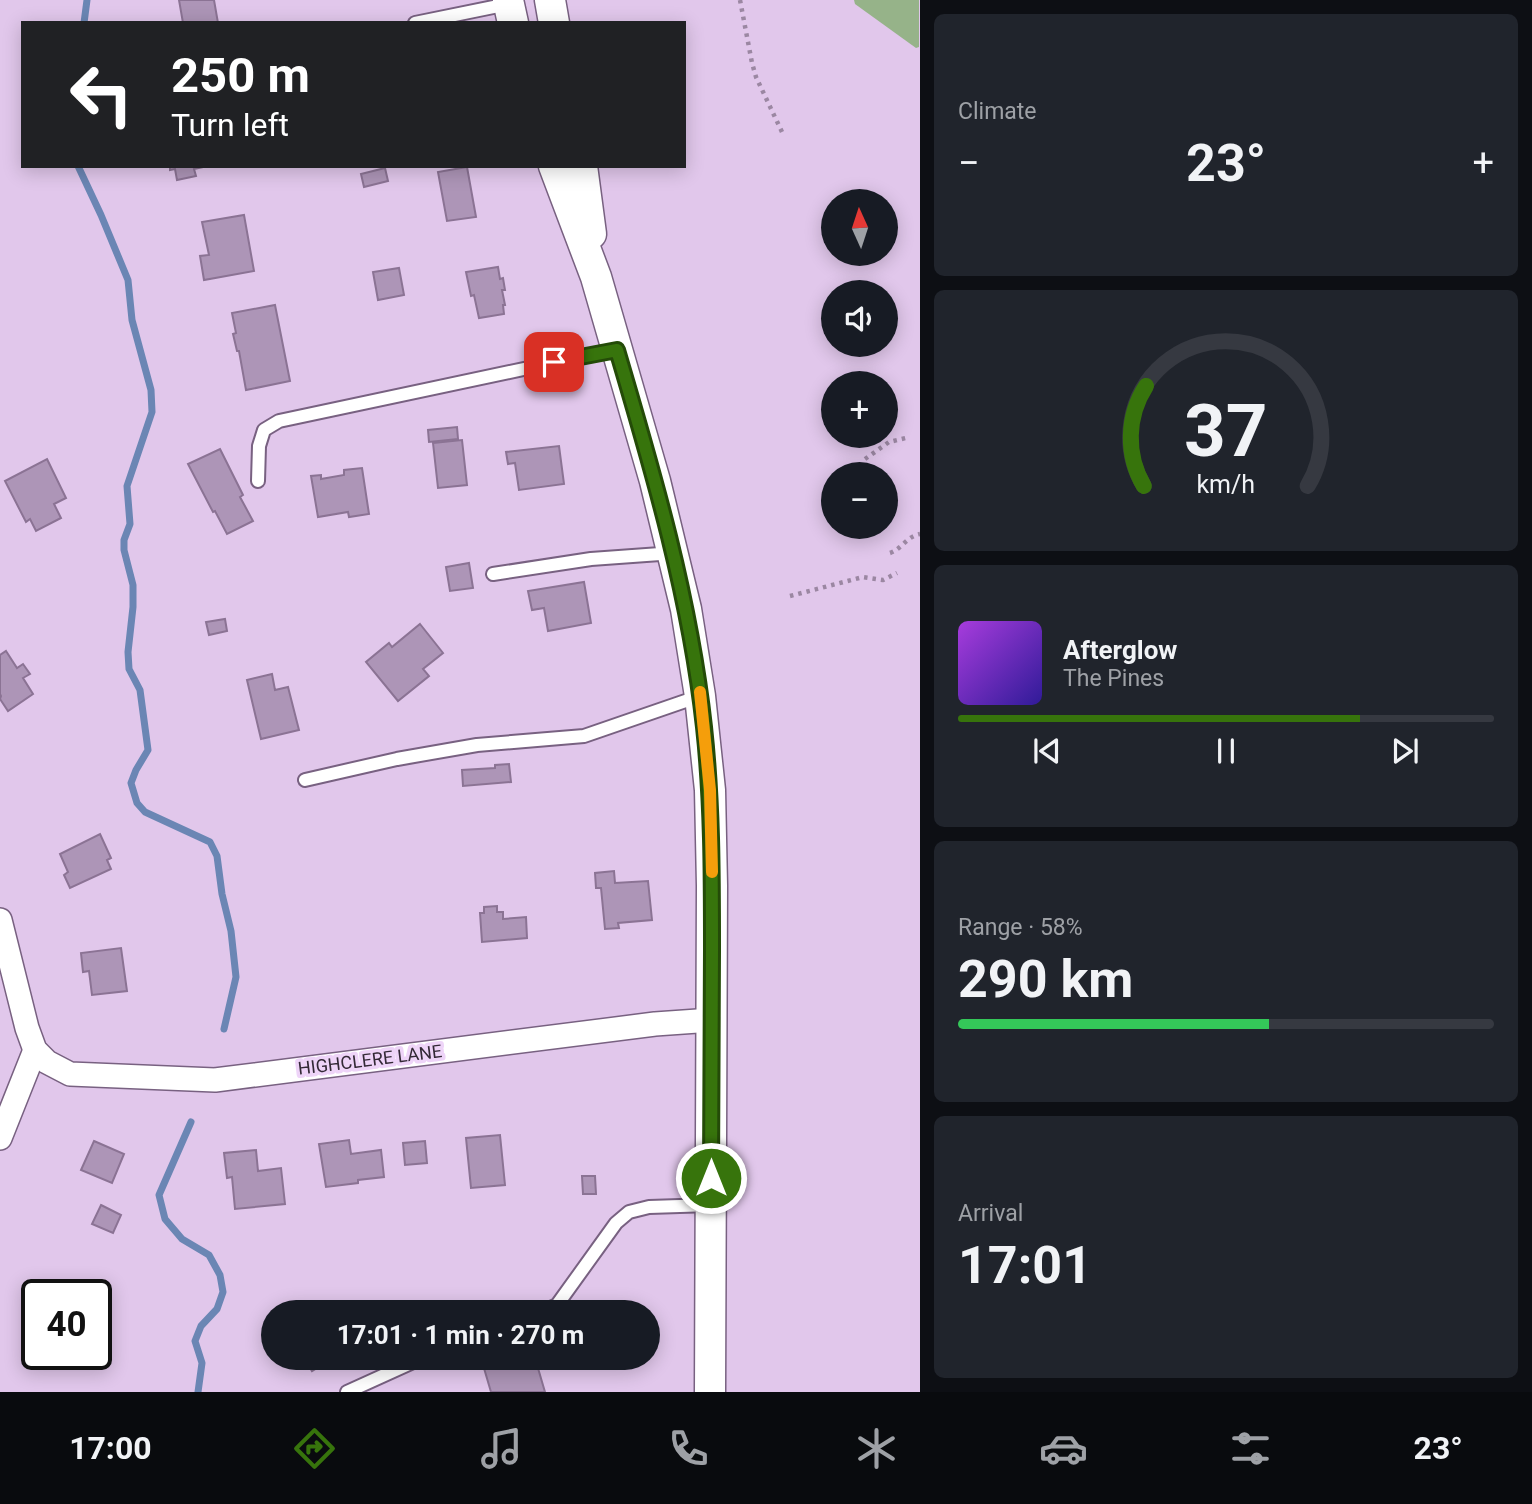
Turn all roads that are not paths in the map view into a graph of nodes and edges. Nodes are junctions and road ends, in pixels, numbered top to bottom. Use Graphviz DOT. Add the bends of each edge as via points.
graph roads {
  1 [pos="550,0"];
  2 [pos="510,9"];
  3 [pos="429,21"];
  4 [pos="554,21"];
  5 [pos="555,168"];
  6 [pos="582,168"];
  7 [pos="596,276"];
  8 [pos="617,350"];
  9 [pos="258,481"];
  10 [pos="674,553"];
  11 [pos="493,574"];
  12 [pos="700,696"];
  13 [pos="305,780"];
  14 [pos="0,920"];
  15 [pos="712,1020"];
  16 [pos="36,1049"];
  17 [pos="0,1138"];
  18 [pos="711,1205"];
  19 [pos="561,1300"];
  20 [pos="396,1370"];
  21 [pos="347,1392"];
  22 [pos="710,1392"];
  1 -- 4 [label="street"];
  2 -- 3 [label="lane"];
  5 -- 7 [label="street"];
  6 -- 7 [label="street"];
  7 -- 8 [label="street"];
  8 -- 9 [label="lane" via="279,421 264,430"];
  8 -- 10 [label="street"];
  10 -- 11 [label="lane" via="591,559"];
  10 -- 12 [label="street"];
  12 -- 13 [label="lane" via="584,736 478,745"];
  12 -- 15 [label="street" via="710,790"];
  14 -- 16 [label="street"];
  15 -- 16 [label="street, HIGHCLERE LANE" via="215,1080 70,1074 47,1062"];
  15 -- 18 [label="street"];
  16 -- 17 [label="street"];
  18 -- 19 [label="lane" via="629,1212 616,1223"];
  18 -- 22 [label="street"];
  20 -- 21 [label="lane"];
}
